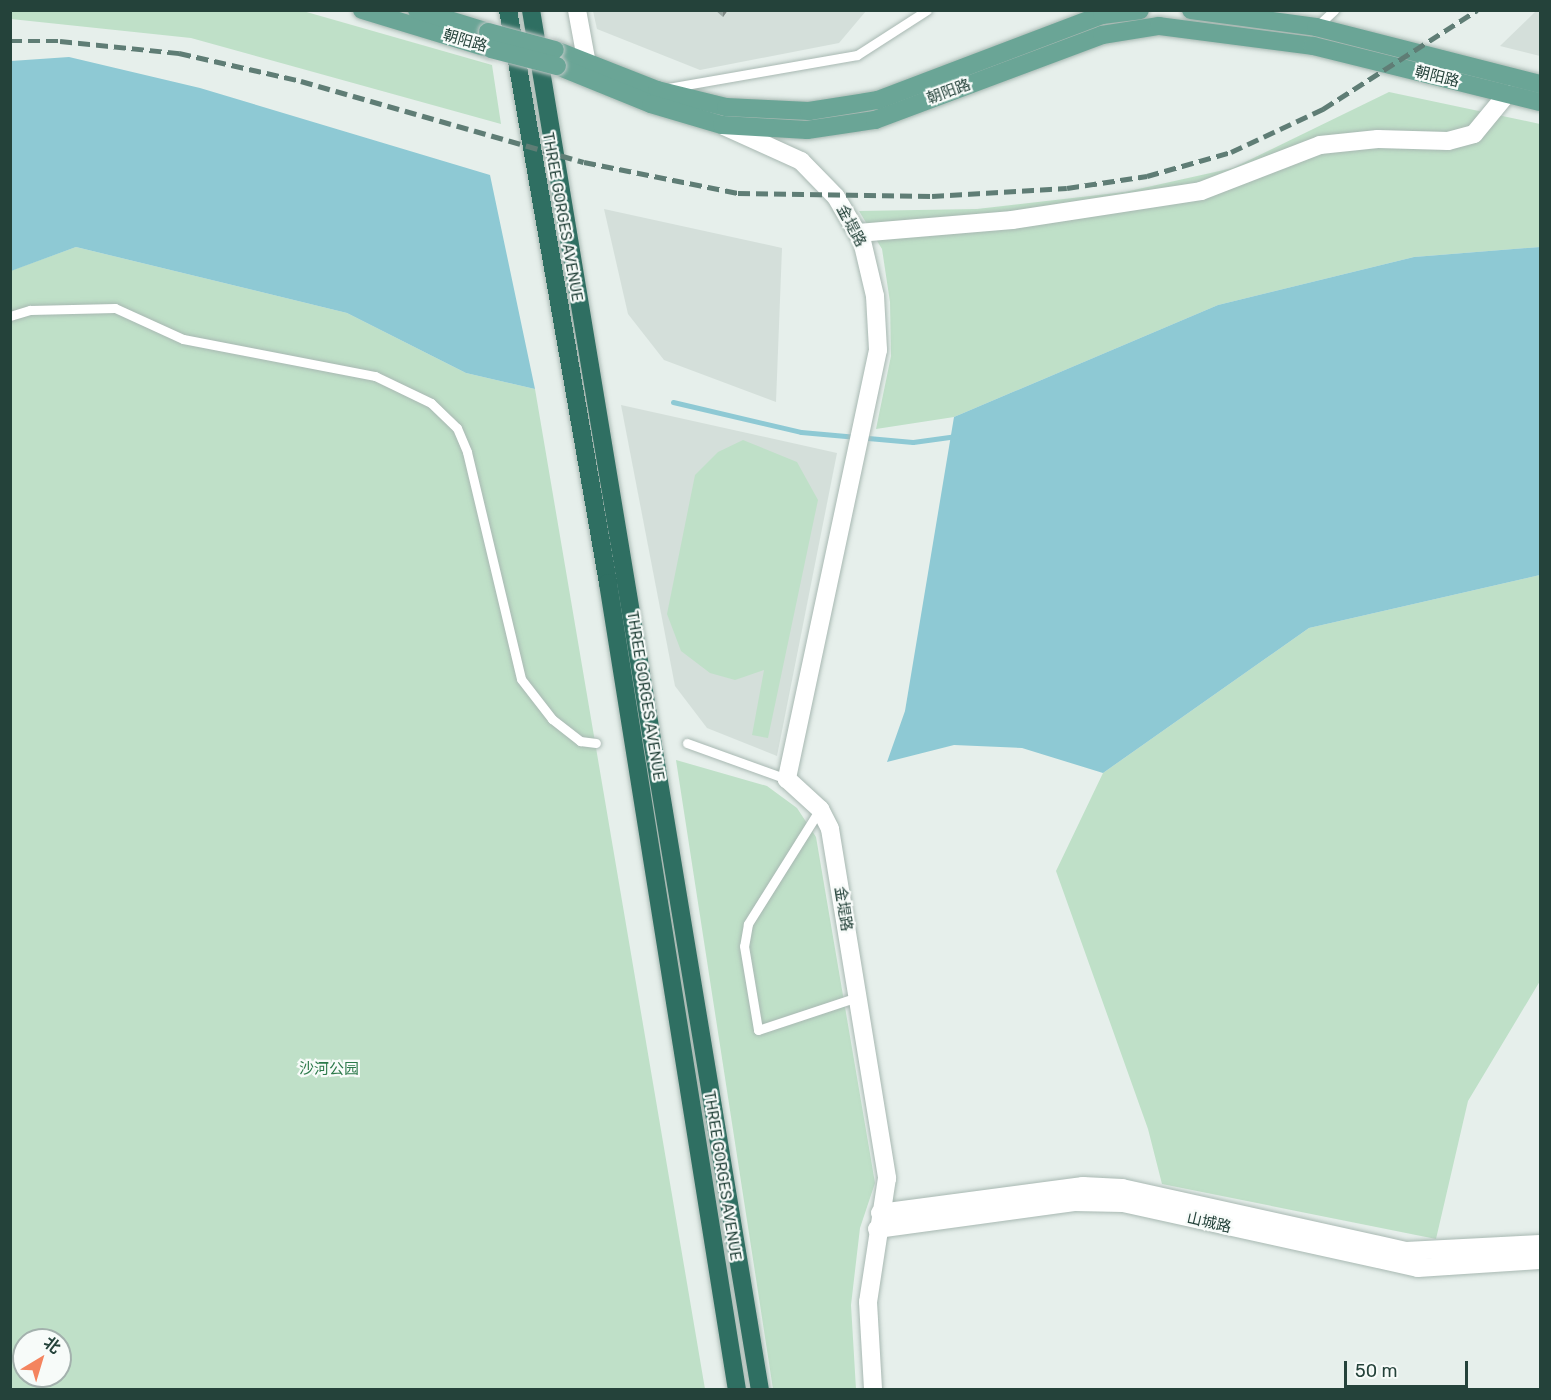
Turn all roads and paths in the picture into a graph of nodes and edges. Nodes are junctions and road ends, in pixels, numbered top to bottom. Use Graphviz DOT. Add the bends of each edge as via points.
graph roads {
  1 [pos="362,10"];
  2 [pos="417,10"];
  3 [pos="508,10"];
  4 [pos="531,10"];
  5 [pos="576,10"];
  6 [pos="927,10"];
  7 [pos="1140,10"];
  8 [pos="1191,10"];
  9 [pos="1334,10"];
  10 [pos="1316,27"];
  11 [pos="489,40"];
  12 [pos="556,58"];
  13 [pos="587,64"];
  14 [pos="1540,84"];
  15 [pos="657,90"];
  16 [pos="1507,94"];
  17 [pos="1540,102"];
  18 [pos="722,125"];
  19 [pos="858,233"];
  20 [pos="10,316"];
  21 [pos="596,743"];
  22 [pos="687,743"];
  23 [pos="787,779"];
  24 [pos="820,809"];
  25 [pos="857,997"];
  26 [pos="879,1221"];
  27 [pos="1540,1244"];
  28 [pos="1540,1260"];
  29 [pos="737,1389"];
  30 [pos="760,1389"];
  31 [pos="873,1389"];
  1 -- 11 [label="main road, 朝阳路"];
  2 -- 11 [label="main road, 朝阳路"];
  3 -- 29 [label="highway, THREE GORGES AVENUE" via="608,583"];
  4 -- 30 [label="highway, THREE GORGES AVENUE"];
  5 -- 13 [label="street"];
  6 -- 15 [label="lane" via="857,55"];
  7 -- 15 [label="main road, 朝阳路" via="1102,15 878,100 809,111 726,107"];
  8 -- 10 [label="main road, 朝阳路"];
  9 -- 10 [label="lane"];
  10 -- 14 [label="main road, 朝阳路"];
  11 -- 12 [label="main road, 朝阳路, bridge"];
  12 -- 13 [label="main road, 朝阳路"];
  12 -- 18 [label="main road, 朝阳路" via="651,104"];
  13 -- 15 [label="main road, 朝阳路"];
  16 -- 17 [label="main road, 朝阳路"];
  16 -- 18 [label="main road, 朝阳路" via="1313,46 1159,26 1102,35 875,120 807,130"];
  16 -- 19 [label="street" via="1474,134 1448,141 1378,139 1320,145 1201,190 1012,220"];
  18 -- 19 [label="street, 金堤路" via="801,161 836,197"];
  19 -- 23 [label="street, 金堤路" via="875,296 878,350"];
  20 -- 21 [label="lane" via="30,310 115,309 183,339 375,376 431,402 457,428 467,452 521,679 552,719 580,741"];
  22 -- 23 [label="lane"];
  23 -- 24 [label="street, 金堤路"];
  24 -- 25 [label="street, 金堤路" via="830,830"];
  24 -- 25 [label="lane" via="748,924 744,946 758,1030"];
  25 -- 26 [label="street, 金堤路" via="887,1178"];
  26 -- 27 [label="street, 山城路" via="1083,1186 1122,1188 1406,1251"];
  26 -- 28 [label="street, 山城路" via="1074,1202 1123,1203 1418,1268"];
  26 -- 31 [label="street, 金堤路" via="868,1302"];
}
